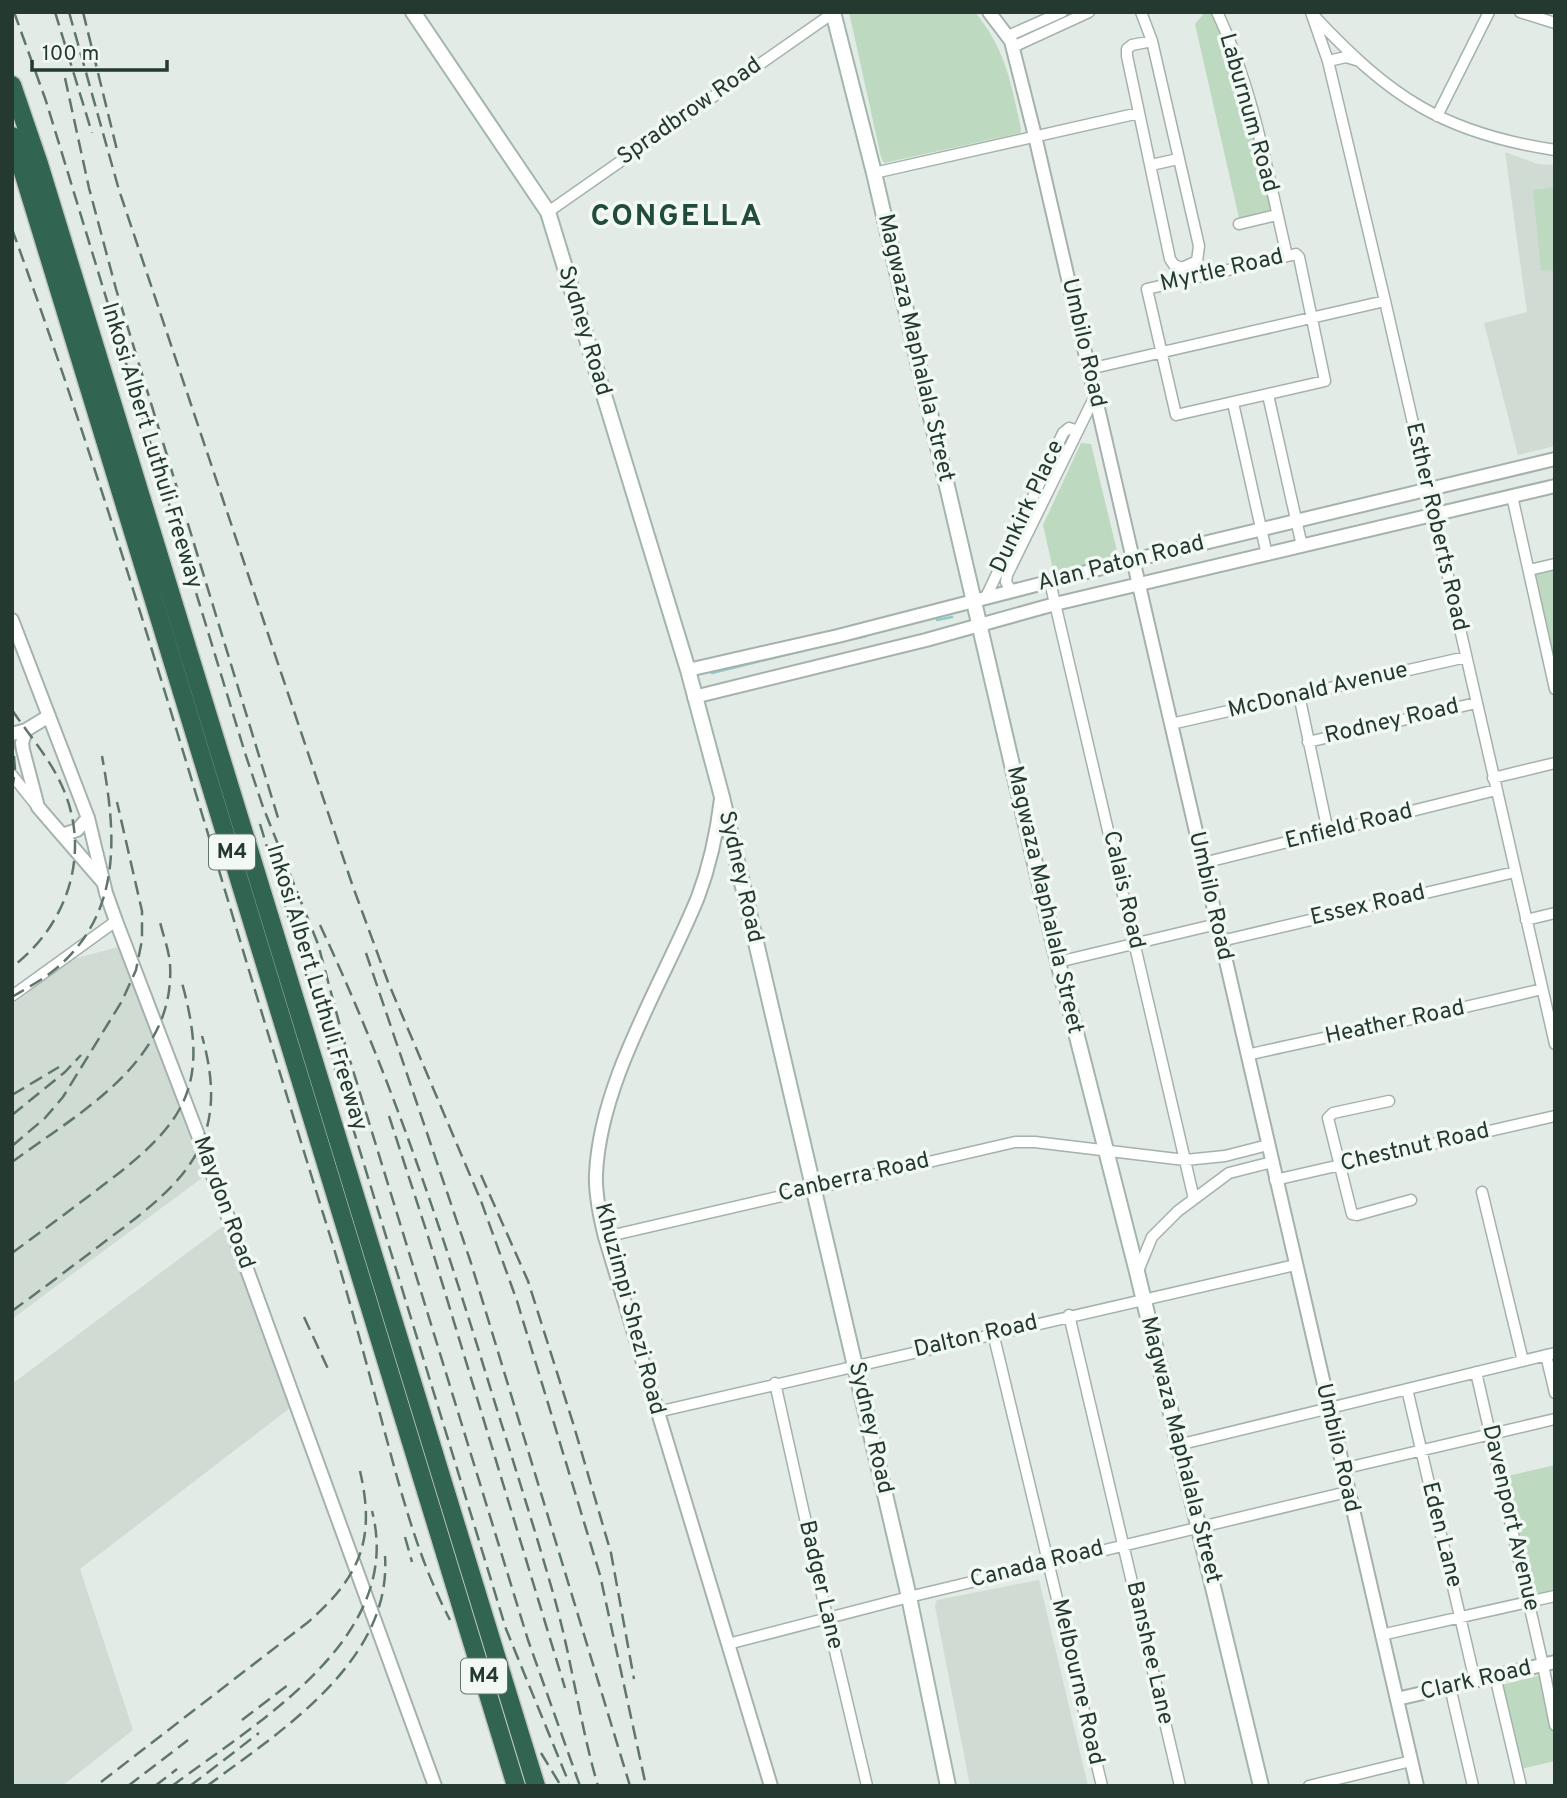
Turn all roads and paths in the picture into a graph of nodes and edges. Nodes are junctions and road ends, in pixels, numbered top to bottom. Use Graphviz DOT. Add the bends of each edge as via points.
graph roads {
  1 [pos="413,12"];
  2 [pos="989,12"];
  3 [pos="1088,12"];
  4 [pos="1141,12"];
  5 [pos="1217,12"];
  6 [pos="1489,12"];
  7 [pos="1520,12"];
  8 [pos="833,13"];
  9 [pos="1311,13"];
  10 [pos="1061,17"];
  11 [pos="1555,23"];
  12 [pos="1010,41"];
  13 [pos="1152,41"];
  14 [pos="1357,60"];
  15 [pos="1328,61"];
  16 [pos="12,85"];
  17 [pos="1139,113"];
  18 [pos="1437,116"];
  19 [pos="12,135"];
  20 [pos="1035,136"];
  21 [pos="1555,150"];
  22 [pos="1178,159"];
  23 [pos="1151,165"];
  24 [pos="874,173"];
  25 [pos="548,212"];
  26 [pos="1277,215"];
  27 [pos="1239,224"];
  28 [pos="1287,256"];
  29 [pos="1385,301"];
  30 [pos="1312,318"];
  31 [pos="1161,352"];
  32 [pos="1089,369"];
  33 [pos="1268,395"];
  34 [pos="1095,396"];
  35 [pos="1233,403"];
  36 [pos="1555,459"];
  37 [pos="1555,486"];
  38 [pos="1428,488"];
  39 [pos="1512,496"];
  40 [pos="1033,512"];
  41 [pos="1434,515"];
  42 [pos="1296,521"];
  43 [pos="1261,529"];
  44 [pos="1302,546"];
  45 [pos="1267,555"];
  46 [pos="1133,560"];
  47 [pos="1555,564"];
  48 [pos="1529,570"];
  49 [pos="1050,582"];
  50 [pos="1139,585"];
  51 [pos="1013,592"];
  52 [pos="980,599"];
  53 [pos="1055,604"];
  54 [pos="12,620"];
  55 [pos="979,626"];
  56 [pos="838,636"];
  57 [pos="1466,657"];
  58 [pos="844,659"];
  59 [pos="688,670"];
  60 [pos="1554,685"];
  61 [pos="1299,695"];
  62 [pos="694,697"];
  63 [pos="1476,703"];
  64 [pos="48,716"];
  65 [pos="1171,724"];
  66 [pos="26,730"];
  67 [pos="12,734"];
  68 [pos="1308,742"];
  69 [pos="1555,763"];
  70 [pos="12,775"];
  71 [pos="1493,778"];
  72 [pos="1496,790"];
  73 [pos="722,797"];
  74 [pos="38,807"];
  75 [pos="88,818"];
  76 [pos="1328,832"];
  77 [pos="62,835"];
  78 [pos="1203,863"];
  79 [pos="1515,872"];
  80 [pos="104,884"];
  81 [pos="1555,913"];
  82 [pos="1526,920"];
  83 [pos="116,921"];
  84 [pos="1217,924"];
  85 [pos="1221,941"];
  86 [pos="1136,944"];
  87 [pos="1058,962"];
  88 [pos="1542,989"];
  89 [pos="12,996"];
  90 [pos="1555,1044"];
  91 [pos="1247,1055"];
  92 [pos="1389,1101"];
  93 [pos="1555,1116"];
  94 [pos="1268,1145"];
  95 [pos="1105,1151"];
  96 [pos="1185,1160"];
  97 [pos="1272,1162"];
  98 [pos="1340,1165"];
  99 [pos="1275,1180"];
  100 [pos="813,1188"];
  101 [pos="1482,1192"];
  102 [pos="1194,1199"];
  103 [pos="1411,1200"];
  104 [pos="605,1237"];
  105 [pos="1295,1265"];
  106 [pos="1137,1272"];
  107 [pos="1143,1301"];
  108 [pos="1069,1315"];
  109 [pos="993,1333"];
  110 [pos="1550,1354"];
  111 [pos="1523,1361"];
  112 [pos="855,1365"];
  113 [pos="1476,1372"];
  114 [pos="775,1383"];
  115 [pos="1407,1389"];
  116 [pos="1555,1393"];
  117 [pos="1328,1409"];
  118 [pos="657,1412"];
  119 [pos="1555,1419"];
  120 [pos="1490,1435"];
  121 [pos="1178,1445"];
  122 [pos="1420,1451"];
  123 [pos="1342,1469"];
  124 [pos="1348,1492"];
  125 [pos="1199,1528"];
  126 [pos="1123,1545"];
  127 [pos="1049,1563"];
  128 [pos="1555,1596"];
  129 [pos="909,1597"];
  130 [pos="1529,1601"];
  131 [pos="827,1617"];
  132 [pos="1460,1618"];
  133 [pos="1381,1635"];
  134 [pos="728,1644"];
  135 [pos="1549,1663"];
  136 [pos="1495,1676"];
  137 [pos="1475,1681"];
  138 [pos="1450,1687"];
  139 [pos="1396,1699"];
  140 [pos="1555,1725"];
  141 [pos="1411,1761"];
  142 [pos="516,1785"];
  143 [pos="435,1786"];
  144 [pos="536,1786"];
  145 [pos="771,1786"];
  146 [pos="867,1786"];
  147 [pos="948,1786"];
  148 [pos="1102,1786"];
  149 [pos="1180,1786"];
  150 [pos="1261,1786"];
  151 [pos="1309,1786"];
  152 [pos="1417,1786"];
  153 [pos="1473,1786"];
  154 [pos="1521,1786"];
  1 -- 25 [label="main road, Sydney Road"];
  2 -- 12 [label="street, Umbilo Road"];
  3 -- 10 [label="street"];
  4 -- 13 [label="street"];
  5 -- 26 [label="street, Laburnum Road" via="1254,117"];
  6 -- 18 [label="street"];
  7 -- 11 [label="street"];
  8 -- 24 [label="main road, Magwaza Maphalala Street"];
  8 -- 25 [label="street, Spradbrow Road"];
  9 -- 14 [label="street"];
  9 -- 15 [label="street, Esther Roberts Road"];
  10 -- 12 [label="street"];
  12 -- 20 [label="street, Umbilo Road"];
  13 -- 17 [label="street" via="1132,45 1126,53"];
  13 -- 22 [label="street"];
  14 -- 15 [label="street"];
  14 -- 18 [label="street" via="1392,89"];
  15 -- 29 [label="street, Esther Roberts Road"];
  16 -- 144 [label="highway, Inkosi Albert Luthuli Freeway / M4"];
  17 -- 20 [label="street"];
  17 -- 23 [label="street"];
  18 -- 21 [label="street" via="1474,132"];
  19 -- 142 [label="highway, Inkosi Albert Luthuli Freeway / M4"];
  20 -- 24 [label="street"];
  20 -- 32 [label="street, Umbilo Road"];
  22 -- 23 [label="street"];
  22 -- 23 [label="street" via="1199,246 1197,261 1189,266 1178,267 1170,259"];
  24 -- 52 [label="main road, Magwaza Maphalala Street"];
  25 -- 59 [label="main road, Sydney Road"];
  26 -- 27 [label="street, Laburnum Road"];
  26 -- 28 [label="street, Laburnum Road"];
  28 -- 30 [label="street, Myrtle Road" via="1299,257"];
  28 -- 31 [label="street, Myrtle Road" via="1148,288"];
  29 -- 30 [label="street"];
  29 -- 38 [label="street, Esther Roberts Road"];
  30 -- 31 [label="street"];
  30 -- 33 [label="street, Myrtle Road" via="1325,381"];
  31 -- 32 [label="street"];
  31 -- 35 [label="street, Myrtle Road" via="1176,415"];
  32 -- 34 [label="street, Umbilo Road"];
  33 -- 35 [label="street, Myrtle Road"];
  33 -- 42 [label="street"];
  34 -- 40 [label="street, Dunkirk Place" via="1078,431 1065,430"];
  34 -- 46 [label="street, Umbilo Road"];
  35 -- 43 [label="street"];
  36 -- 38 [label="street, Alan Paton Road"];
  37 -- 39 [label="street, Alan Paton Road"];
  38 -- 41 [label="street, Esther Roberts Road"];
  38 -- 42 [label="street, Alan Paton Road"];
  39 -- 41 [label="street, Alan Paton Road"];
  39 -- 48 [label="street"];
  40 -- 51 [label="street" via="1007,575"];
  40 -- 52 [label="street, Dunkirk Place"];
  41 -- 44 [label="street, Alan Paton Road"];
  41 -- 57 [label="street, Esther Roberts Road"];
  42 -- 43 [label="street, Alan Paton Road"];
  42 -- 44 [label="street"];
  43 -- 45 [label="street"];
  43 -- 46 [label="street, Alan Paton Road"];
  44 -- 45 [label="street, Alan Paton Road"];
  45 -- 50 [label="street, Alan Paton Road"];
  46 -- 49 [label="street, Alan Paton Road"];
  46 -- 50 [label="street, Umbilo Road"];
  47 -- 48 [label="street"];
  48 -- 60 [label="street"];
  49 -- 51 [label="street, Alan Paton Road"];
  49 -- 53 [label="street, Calais Road"];
  50 -- 53 [label="street, Alan Paton Road"];
  50 -- 65 [label="street, Umbilo Road"];
  51 -- 52 [label="street, Alan Paton Road"];
  52 -- 55 [label="main road, Magwaza Maphalala Street"];
  52 -- 56 [label="street, Alan Paton Road"];
  53 -- 55 [label="street, Alan Paton Road"];
  53 -- 86 [label="street, Calais Road"];
  54 -- 64 [label="street, Maydon Road"];
  55 -- 58 [label="street, Alan Paton Road"];
  55 -- 87 [label="main road, Magwaza Maphalala Street"];
  56 -- 58 [label="street"];
  56 -- 59 [label="street, Alan Paton Road"];
  57 -- 61 [label="street, McDonald Avenue"];
  57 -- 63 [label="street, Esther Roberts Road"];
  58 -- 62 [label="street, Alan Paton Road"];
  59 -- 62 [label="main road, Sydney Road"];
  61 -- 65 [label="street, McDonald Avenue"];
  61 -- 68 [label="street"];
  62 -- 73 [label="main road, Sydney Road"];
  63 -- 68 [label="street, Rodney Road"];
  63 -- 71 [label="street, Esther Roberts Road"];
  64 -- 66 [label="street"];
  64 -- 75 [label="street, Maydon Road"];
  65 -- 78 [label="street, Umbilo Road"];
  66 -- 67 [label="street"];
  66 -- 74 [label="street" via="23,750"];
  68 -- 76 [label="street"];
  69 -- 71 [label="street"];
  70 -- 74 [label="street"];
  71 -- 72 [label="street, Esther Roberts Road"];
  72 -- 76 [label="street, Enfield Road"];
  72 -- 79 [label="street, Esther Roberts Road"];
  73 -- 100 [label="main road, Sydney Road"];
  73 -- 104 [label="street, Khuzimpi Shezi Road" via="698,896 605,1113 596,1177"];
  74 -- 77 [label="street"];
  75 -- 77 [label="street" via="74,832"];
  75 -- 80 [label="street, Maydon Road"];
  76 -- 78 [label="street, Enfield Road"];
  77 -- 80 [label="street"];
  78 -- 84 [label="street, Umbilo Road"];
  79 -- 82 [label="street, Esther Roberts Road"];
  79 -- 85 [label="street, Essex Road"];
  80 -- 83 [label="street, Maydon Road"];
  81 -- 82 [label="street"];
  82 -- 88 [label="street, Esther Roberts Road"];
  83 -- 89 [label="street"];
  83 -- 143 [label="street, Maydon Road"];
  84 -- 85 [label="street, Umbilo Road"];
  84 -- 86 [label="street"];
  85 -- 91 [label="street, Umbilo Road"];
  86 -- 87 [label="street"];
  86 -- 96 [label="street, Calais Road"];
  87 -- 95 [label="main road, Magwaza Maphalala Street"];
  88 -- 90 [label="street, Esther Roberts Road"];
  88 -- 91 [label="street, Heather Road"];
  91 -- 94 [label="street, Umbilo Road"];
  92 -- 98 [label="street" via="1329,1115"];
  93 -- 98 [label="street, Chestnut Road"];
  94 -- 96 [label="street, Canberra Road"];
  94 -- 97 [label="street, Umbilo Road"];
  95 -- 96 [label="street, Canberra Road"];
  95 -- 100 [label="street, Canberra Road" via="1015,1142"];
  95 -- 106 [label="main road, Magwaza Maphalala Street"];
  96 -- 102 [label="street, Calais Road"];
  97 -- 99 [label="street, Umbilo Road"];
  97 -- 102 [label="street" via="1228,1174"];
  98 -- 99 [label="street, Chestnut Road"];
  98 -- 103 [label="street" via="1352,1214"];
  99 -- 105 [label="street, Umbilo Road"];
  100 -- 104 [label="street, Canberra Road"];
  100 -- 112 [label="main road, Sydney Road"];
  101 -- 111 [label="street"];
  102 -- 106 [label="street" via="1152,1237"];
  104 -- 118 [label="street, Khuzimpi Shezi Road"];
  105 -- 107 [label="street, Dalton Road"];
  105 -- 117 [label="street, Umbilo Road"];
  106 -- 107 [label="main road, Magwaza Maphalala Street"];
  107 -- 108 [label="street, Dalton Road"];
  107 -- 121 [label="main road, Magwaza Maphalala Street"];
  108 -- 109 [label="street, Dalton Road"];
  108 -- 126 [label="street, Banshee Lane"];
  109 -- 112 [label="street, Dalton Road"];
  109 -- 127 [label="street, Melbourne Road"];
  110 -- 111 [label="street"];
  110 -- 116 [label="street"];
  111 -- 113 [label="street"];
  112 -- 114 [label="street, Dalton Road"];
  112 -- 129 [label="main road, Sydney Road"];
  113 -- 115 [label="street"];
  113 -- 120 [label="street, Davenport Avenue"];
  114 -- 118 [label="street, Dalton Road"];
  114 -- 131 [label="street, Badger Lane"];
  115 -- 117 [label="street"];
  115 -- 122 [label="street, Eden Lane"];
  117 -- 121 [label="street"];
  117 -- 123 [label="street, Umbilo Road"];
  118 -- 134 [label="street, Khuzimpi Shezi Road"];
  119 -- 120 [label="street"];
  120 -- 122 [label="street"];
  120 -- 130 [label="street, Davenport Avenue"];
  121 -- 125 [label="main road, Magwaza Maphalala Street"];
  122 -- 123 [label="street"];
  122 -- 132 [label="street, Eden Lane"];
  123 -- 124 [label="street, Umbilo Road"];
  124 -- 125 [label="street, Canada Road"];
  124 -- 133 [label="street, Umbilo Road"];
  125 -- 126 [label="street, Canada Road"];
  125 -- 150 [label="main road, Magwaza Maphalala Street"];
  126 -- 127 [label="street, Canada Road"];
  126 -- 149 [label="street, Banshee Lane"];
  127 -- 129 [label="street, Canada Road"];
  127 -- 148 [label="street, Melbourne Road"];
  128 -- 130 [label="street"];
  129 -- 131 [label="street, Canada Road"];
  129 -- 147 [label="main road, Sydney Road"];
  130 -- 132 [label="street"];
  130 -- 135 [label="street, Davenport Avenue"];
  131 -- 134 [label="street, Canada Road"];
  131 -- 146 [label="street, Badger Lane"];
  132 -- 133 [label="street"];
  132 -- 137 [label="street, Eden Lane"];
  133 -- 139 [label="street, Umbilo Road"];
  134 -- 145 [label="street, Khuzimpi Shezi Road"];
  135 -- 136 [label="street, Clark Road"];
  135 -- 140 [label="street, Davenport Avenue"];
  136 -- 137 [label="street, Clark Road"];
  136 -- 154 [label="street"];
  137 -- 138 [label="street, Clark Road"];
  138 -- 139 [label="street, Clark Road"];
  138 -- 153 [label="street"];
  139 -- 141 [label="street, Umbilo Road"];
  141 -- 151 [label="street"];
  141 -- 152 [label="street, Umbilo Road"];
}
